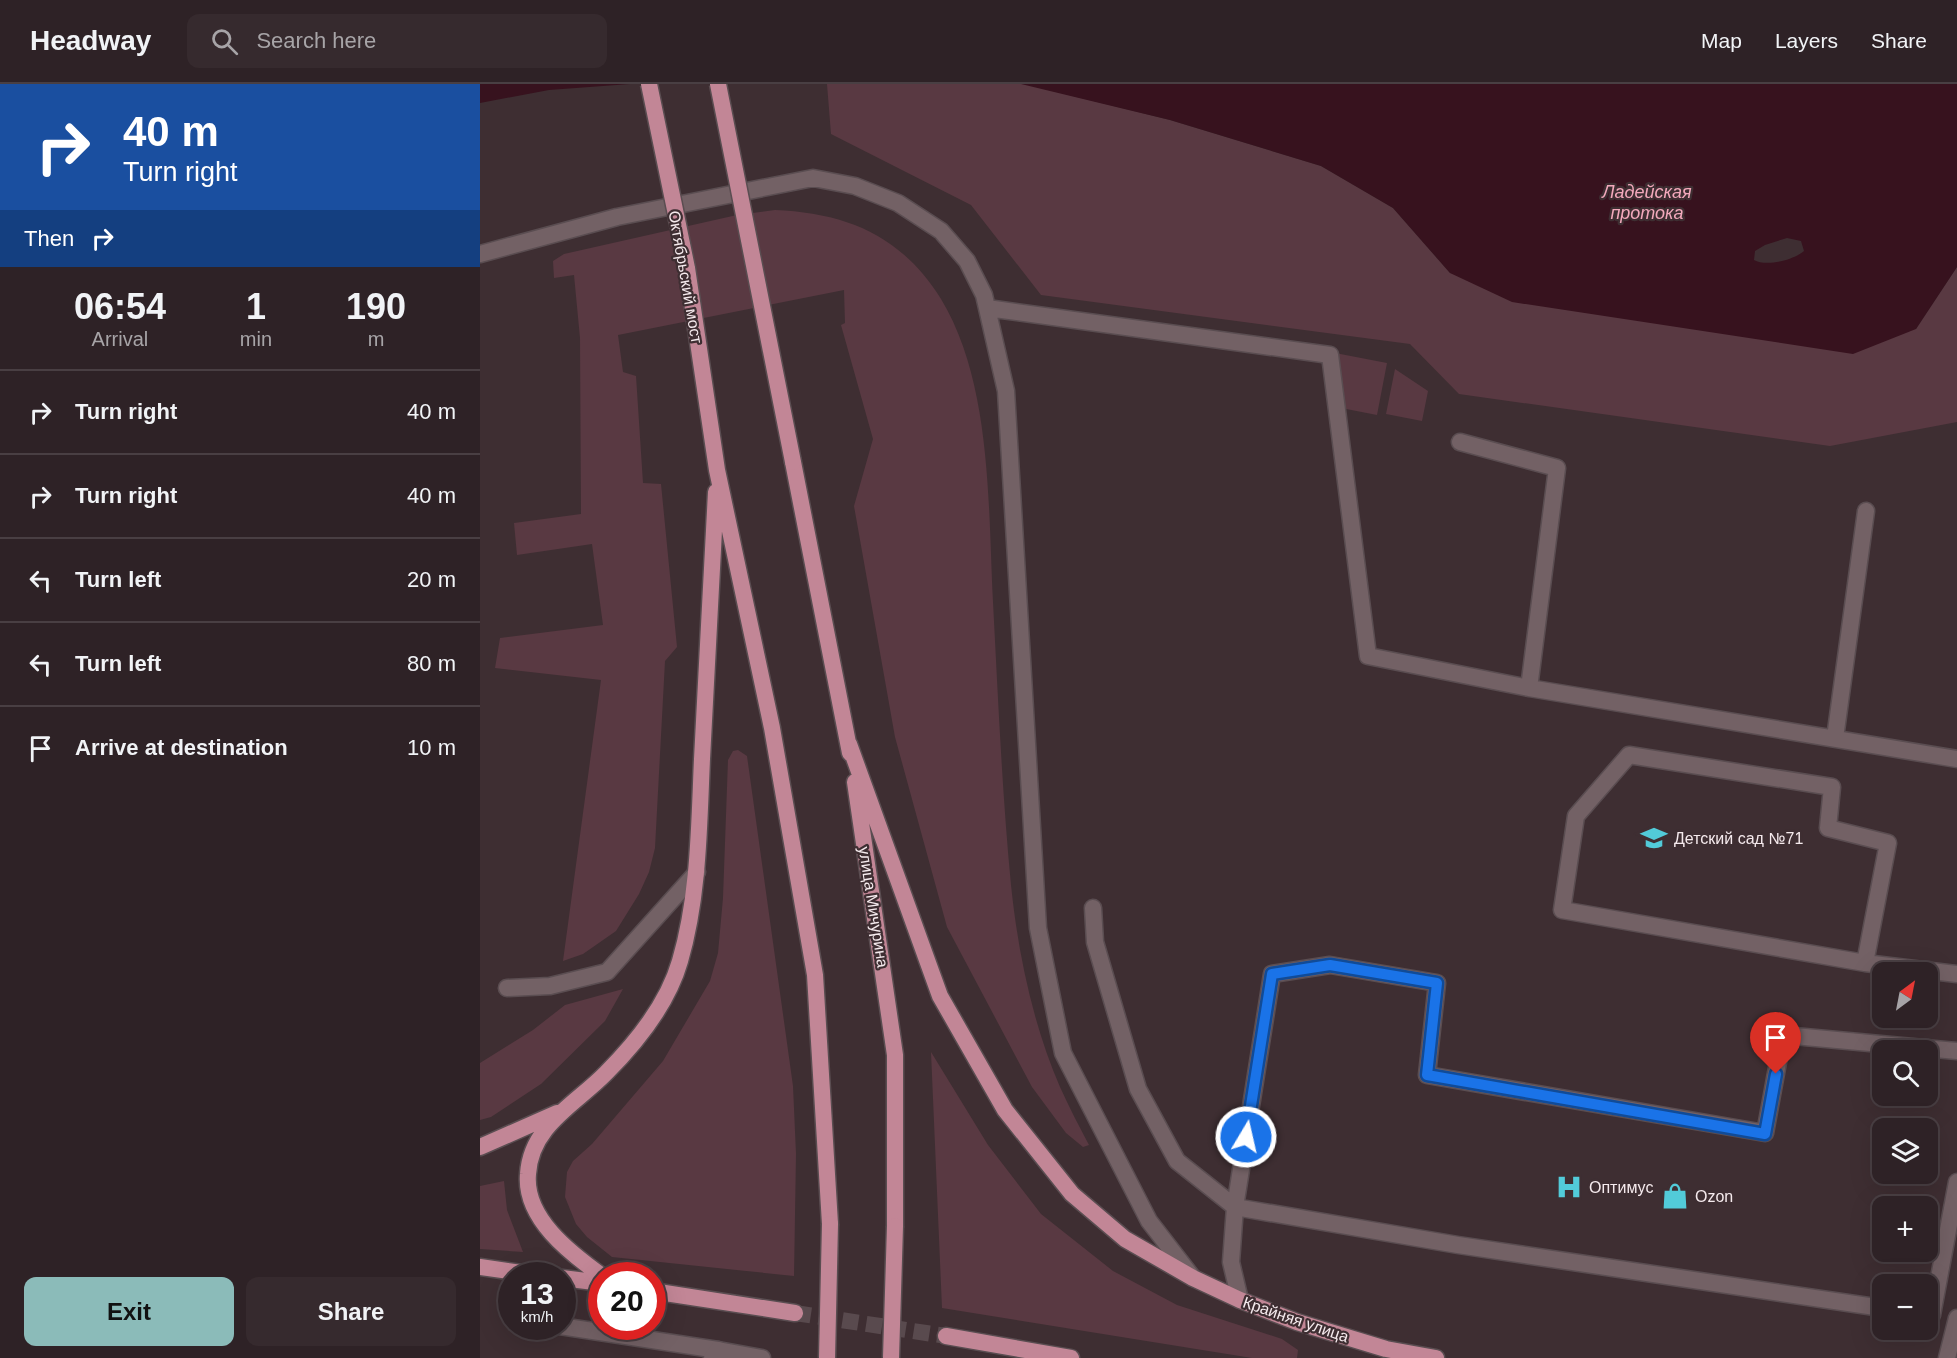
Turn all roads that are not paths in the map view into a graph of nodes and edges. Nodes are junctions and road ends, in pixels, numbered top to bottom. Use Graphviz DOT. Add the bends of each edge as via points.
graph roads {
  1 [pos="649,84"];
  2 [pos="718,84"];
  3 [pos="481,254"];
  4 [pos="987,308"];
  5 [pos="1460,442"];
  6 [pos="717,470"];
  7 [pos="1866,511"];
  8 [pos="1528,688"];
  9 [pos="1835,738"];
  10 [pos="849,744"];
  11 [pos="1957,759"];
  12 [pos="697,872"];
  13 [pos="1093,908"];
  14 [pos="1865,963"];
  15 [pos="1957,974"];
  16 [pos="507,988"];
  17 [pos="1957,1052"];
  18 [pos="557,1113"];
  19 [pos="480,1148"];
  20 [pos="1957,1182"];
  21 [pos="1235,1207"];
  22 [pos="588,1266"];
  23 [pos="480,1267"];
  24 [pos="498,1270"];
  25 [pos="1938,1276"];
  26 [pos="1193,1278"];
  27 [pos="666,1293"];
  28 [pos="1240,1300"];
  29 [pos="1872,1307"];
  30 [pos="795,1313"];
  31 [pos="1938,1316"];
  32 [pos="1956,1319"];
  33 [pos="576,1329"];
  34 [pos="946,1336"];
  35 [pos="715,1354"];
  36 [pos="762,1358"];
  37 [pos="827,1358"];
  38 [pos="891,1358"];
  39 [pos="1071,1358"];
  40 [pos="1436,1358"];
  41 [pos="1947,1358"];
  1 -- 6 [label="main road, Октябрьский мост, bridge" via="687,268"];
  2 -- 10 [label="main road, улица Мичурина, bridge"];
  3 -- 4 [label="street" via="617,217 813,178 855,186 898,203 940,231 967,261"];
  4 -- 8 [label="street" via="1330,355 1368,656"];
  4 -- 26 [label="street" via="1006,391 1038,928 1063,1053 1149,1221"];
  5 -- 8 [label="street" via="1557,468"];
  6 -- 12 [label="main road"];
  6 -- 37 [label="main road, bridge" via="772,728 815,975 830,1224"];
  7 -- 9 [label="street"];
  8 -- 9 [label="street"];
  9 -- 11 [label="street"];
  10 -- 26 [label="main road, Крайняя улица" via="940,996 1005,1110 1071,1194 1125,1239"];
  10 -- 38 [label="main road, улица Мичурина, bridge" via="896,1055"];
  12 -- 16 [label="street" via="607,972 550,986"];
  12 -- 18 [label="main road" via="680,962 667,994 646,1027 605,1074"];
  13 -- 21 [label="street" via="1095,942 1138,1089 1177,1161"];
  14 -- 14 [label="street" via="1562,910 1576,816 1629,755 1832,787 1828,828 1888,843"];
  14 -- 15 [label="street"];
  17 -- 21 [label="street" via="1783,1035 1765,1134 1427,1075 1437,983 1330,965 1272,974"];
  18 -- 19 [label="main road"];
  18 -- 22 [label="main road" via="529,1161 528,1191 536,1213"];
  20 -- 25 [label="street"];
  21 -- 28 [label="street" via="1231,1262"];
  21 -- 29 [label="street" via="1458,1245"];
  23 -- 24 [label="main road"];
  26 -- 28 [label="main road, Крайняя улица"];
  27 -- 30 [label="main road"];
  28 -- 40 [label="main road, Крайняя улица" via="1386,1349"];
  31 -- 32 [label="street"];
  32 -- 41 [label="street"];
  33 -- 35 [label="street"];
  34 -- 39 [label="main road"];
  35 -- 36 [label="street"];
}
